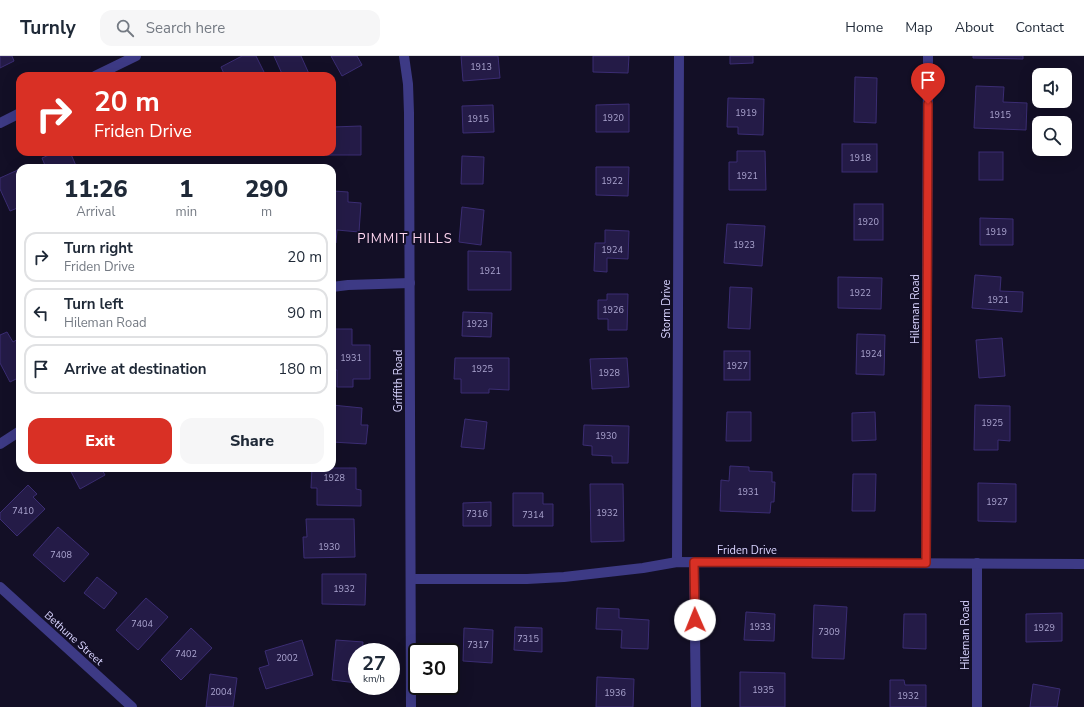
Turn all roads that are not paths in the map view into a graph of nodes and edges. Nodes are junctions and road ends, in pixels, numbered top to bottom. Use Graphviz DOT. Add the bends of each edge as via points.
graph roads {
  1 [pos="136,56"];
  2 [pos="404,56"];
  3 [pos="679,56"];
  4 [pos="928,56"];
  5 [pos="103,72"];
  6 [pos="16,115"];
  7 [pos="0,123"];
  8 [pos="410,283"];
  9 [pos="336,286"];
  10 [pos="16,434"];
  11 [pos="0,444"];
  12 [pos="677,562"];
  13 [pos="694,562"];
  14 [pos="926,563"];
  15 [pos="977,563"];
  16 [pos="1084,564"];
  17 [pos="411,579"];
  18 [pos="0,588"];
  19 [pos="132,707"];
  20 [pos="411,707"];
  21 [pos="696,707"];
  22 [pos="977,707"];
  1 -- 5 [label="street"];
  2 -- 8 [label="street, Griffith Road" via="409,113"];
  3 -- 12 [label="street, Storm Drive"];
  4 -- 14 [label="street, Hileman Road"];
  6 -- 7 [label="street"];
  8 -- 9 [label="street"];
  8 -- 17 [label="street, Griffith Road"];
  10 -- 11 [label="street"];
  12 -- 13 [label="street, Friden Drive"];
  12 -- 17 [label="street, Friden Drive" via="564,577"];
  13 -- 14 [label="street, Friden Drive"];
  13 -- 21 [label="street"];
  14 -- 15 [label="street, Friden Drive"];
  15 -- 16 [label="street, Friden Drive"];
  15 -- 22 [label="street, Hileman Road"];
  17 -- 20 [label="street, Griffith Road"];
  18 -- 19 [label="street, Bethune Street"];
}
